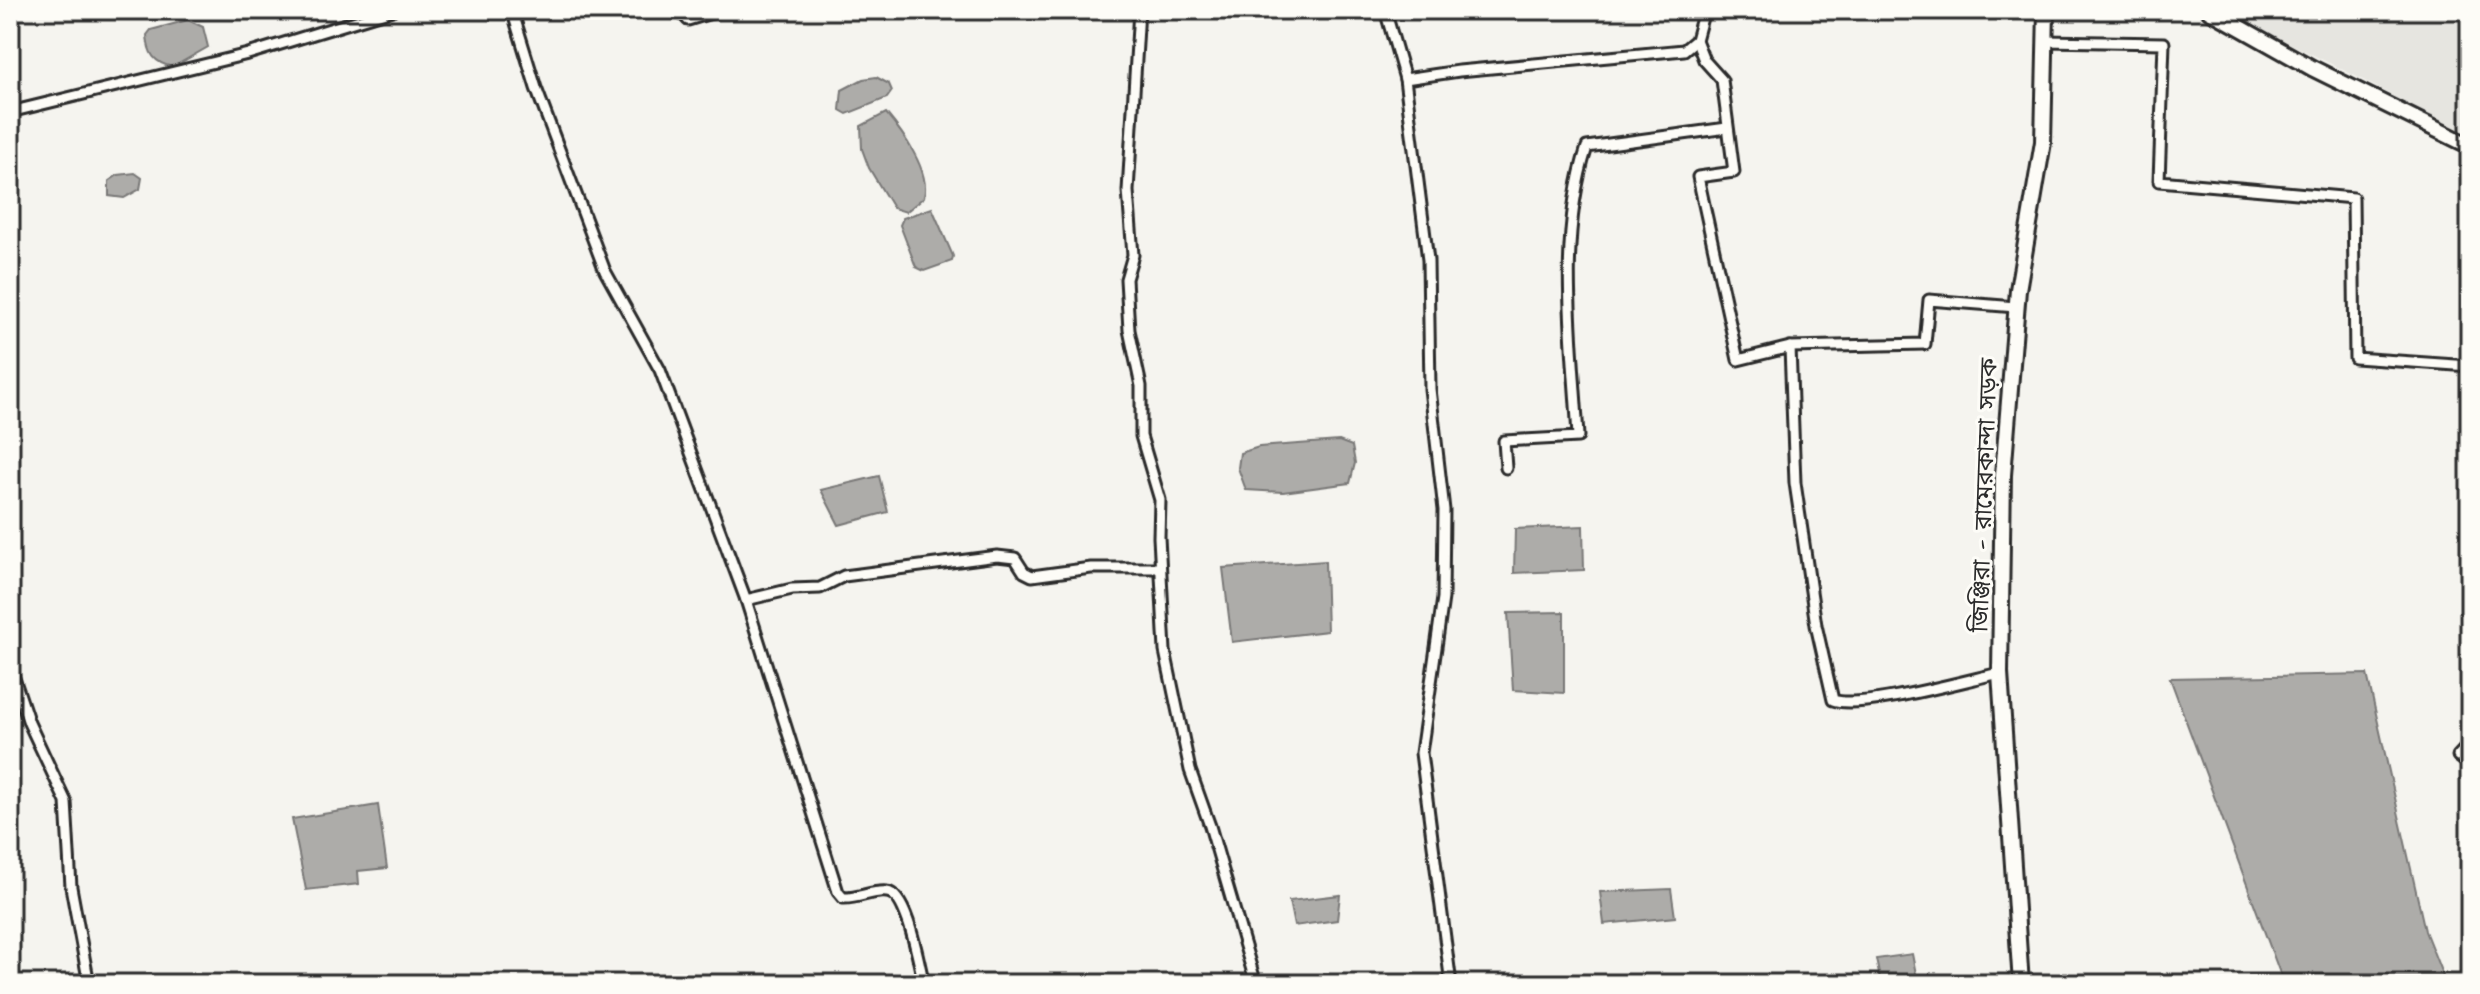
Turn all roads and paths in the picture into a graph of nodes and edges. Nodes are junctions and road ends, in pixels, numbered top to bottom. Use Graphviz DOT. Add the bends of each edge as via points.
graph roads {
  1 [pos="392,10"];
  2 [pos="512,10"];
  3 [pos="679,10"];
  4 [pos="721,10"];
  5 [pos="1139,10"];
  6 [pos="1385,10"];
  7 [pos="1704,10"];
  8 [pos="2209,10"];
  9 [pos="2043,12"];
  10 [pos="1696,40"];
  11 [pos="2044,41"];
  12 [pos="1405,79"];
  13 [pos="10,112"];
  14 [pos="1727,128"];
  15 [pos="2470,146"];
  16 [pos="2016,307"];
  17 [pos="1790,347"];
  18 [pos="2470,366"];
  19 [pos="1506,468"];
  20 [pos="1160,568"];
  21 [pos="746,600"];
  22 [pos="10,666"];
  23 [pos="2000,673"];
  24 [pos="2470,743"];
  25 [pos="2470,765"];
  26 [pos="89,984"];
  27 [pos="924,984"];
  28 [pos="1256,984"];
  29 [pos="1451,984"];
  30 [pos="2021,984"];
  1 -- 13 [label="street" via="248,54"];
  2 -- 21 [label="street" via="605,271 660,370"];
  3 -- 4 [label="street" via="688,20"];
  5 -- 20 [label="street" via="1128,191 1133,255 1126,279 1129,330 1141,386 1141,436 1160,500"];
  6 -- 12 [label="street"];
  7 -- 10 [label="street"];
  8 -- 15 [label="main road"];
  9 -- 11 [label="main road, জিঞ্জিরা - রামেরকান্দা সড়ক"];
  10 -- 12 [label="street" via="1684,50 1659,55"];
  10 -- 14 [label="street" via="1704,60 1722,80"];
  11 -- 16 [label="main road, জিঞ্জিরা - রামেরকান্দা সড়ক" via="2043,142"];
  11 -- 18 [label="street" via="2164,43 2159,181 2353,198 2355,358"];
  12 -- 29 [label="street" via="1428,260 1430,389 1444,510 1443,598 1422,774"];
  14 -- 17 [label="street" via="1734,172 1698,177 1738,360"];
  14 -- 19 [label="street" via="1587,147 1575,184 1570,260 1578,437 1504,441"];
  16 -- 17 [label="street" via="1929,300 1925,344"];
  16 -- 23 [label="main road, জিঞ্জিরা - রামেরকান্দা সড়ক" via="2004,430"];
  17 -- 23 [label="street" via="1795,483 1833,700 1866,700"];
  20 -- 21 [label="street" via="1091,568 1032,576 1015,558 997,556 844,576 820,588"];
  20 -- 28 [label="street" via="1165,651 1190,770"];
  21 -- 27 [label="street" via="838,892 843,898 895,895 905,911"];
  22 -- 26 [label="street" via="29,723 66,802 71,887"];
  23 -- 30 [label="main road, জিঞ্জিরা - রামেরকান্দা সড়ক"];
  24 -- 25 [label="street" via="2458,756"];
}
